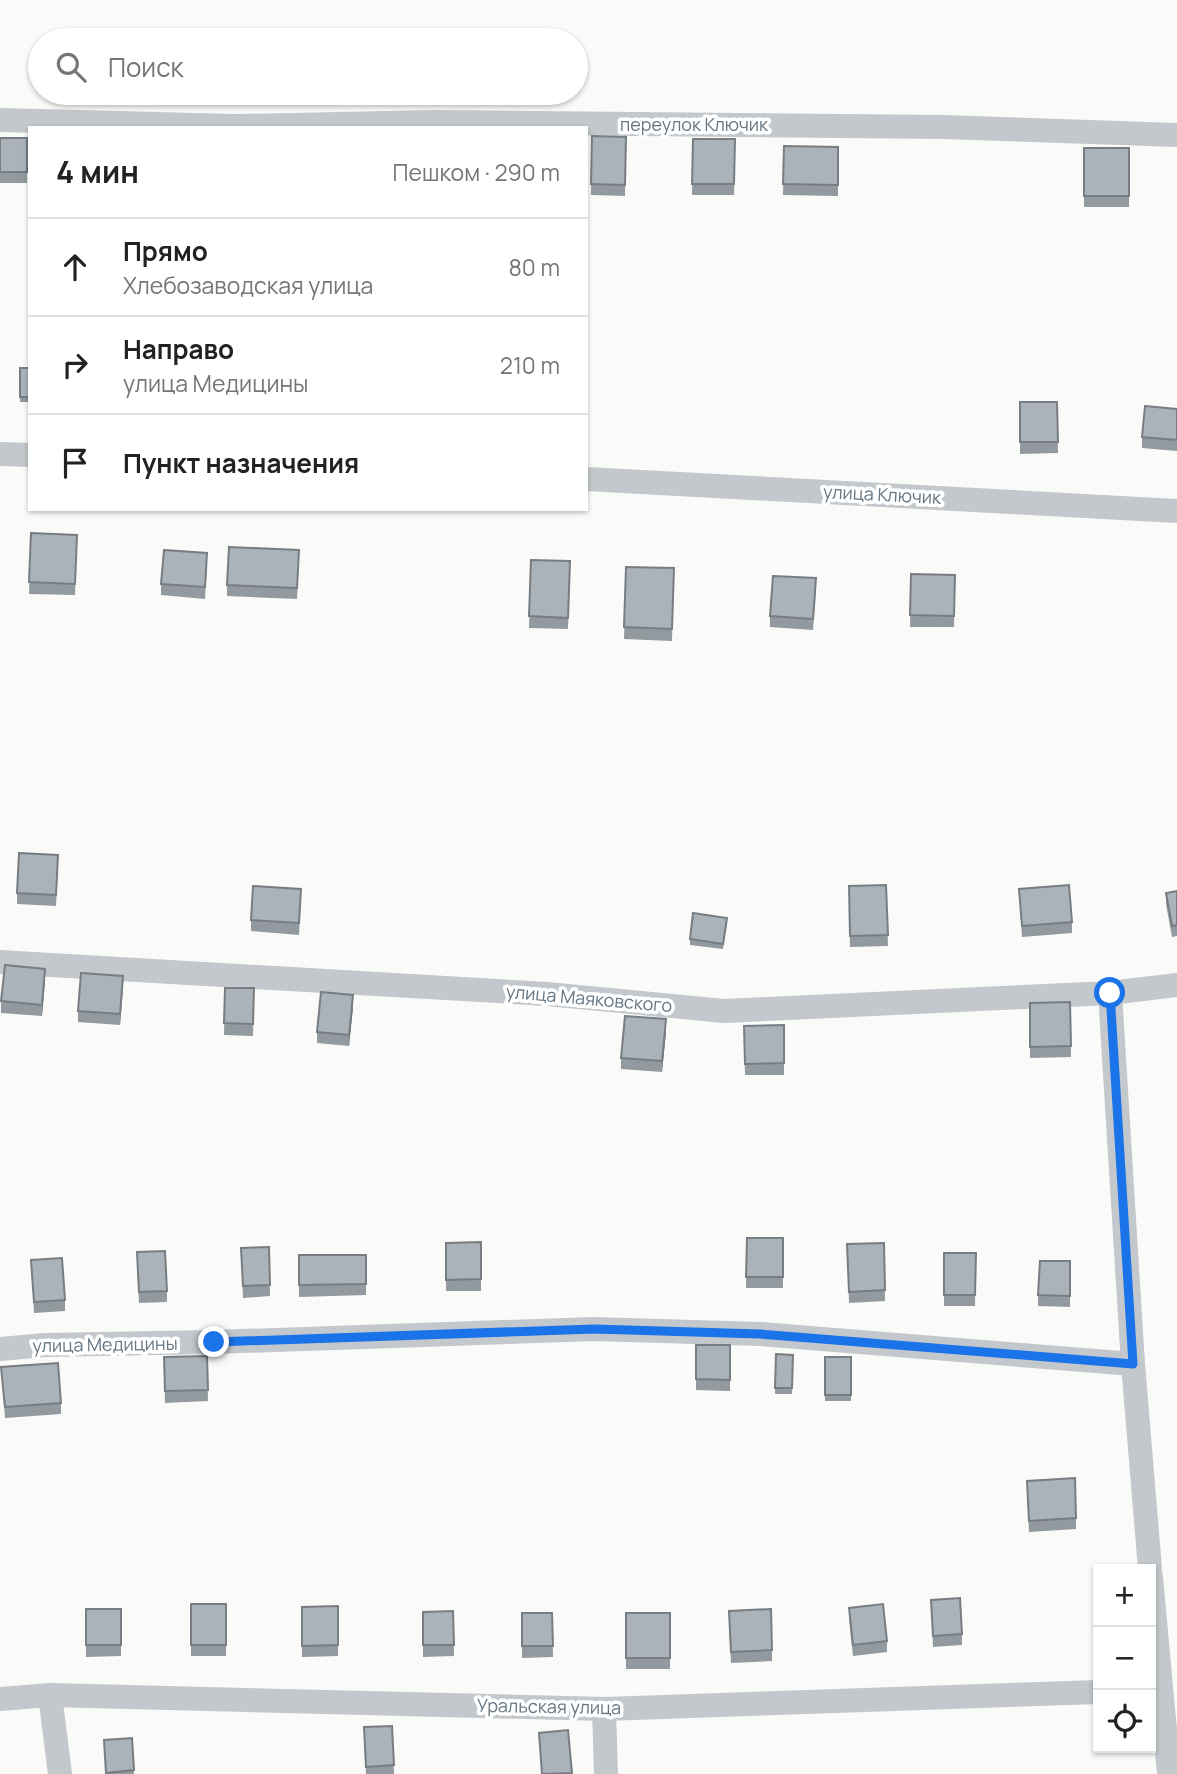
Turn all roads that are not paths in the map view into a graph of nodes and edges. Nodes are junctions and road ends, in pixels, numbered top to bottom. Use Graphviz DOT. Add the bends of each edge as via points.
graph roads {
  1 [pos="0,120"];
  2 [pos="1177,135"];
  3 [pos="0,454"];
  4 [pos="28,455"];
  5 [pos="588,479"];
  6 [pos="1177,511"];
  7 [pos="0,961"];
  8 [pos="1177,985"];
  9 [pos="1110,993"];
  10 [pos="0,1349"];
  11 [pos="1133,1364"];
  12 [pos="1150,1564"];
  13 [pos="1093,1692"];
  14 [pos="50,1696"];
  15 [pos="1156,1696"];
  16 [pos="0,1699"];
  17 [pos="604,1709"];
  18 [pos="60,1774"];
  19 [pos="606,1774"];
  20 [pos="1168,1774"];
  1 -- 2 [label="street, переулок Ключик" via="236,126 435,122 944,127"];
  3 -- 4 [label="street"];
  5 -- 6 [label="street, улица Ключик"];
  7 -- 9 [label="street, улица Маяковского" via="547,994 723,1011"];
  8 -- 9 [label="street, улица Маяковского"];
  9 -- 11 [label="street"];
  10 -- 11 [label="street, улица Медицины" via="594,1329 760,1334"];
  11 -- 12 [label="street"];
  13 -- 17 [label="street, Уральская улица"];
  14 -- 16 [label="street, Уральская улица"];
  14 -- 17 [label="street, Уральская улица"];
  14 -- 18 [label="street"];
  15 -- 20 [label="street"];
  17 -- 19 [label="street"];
}
